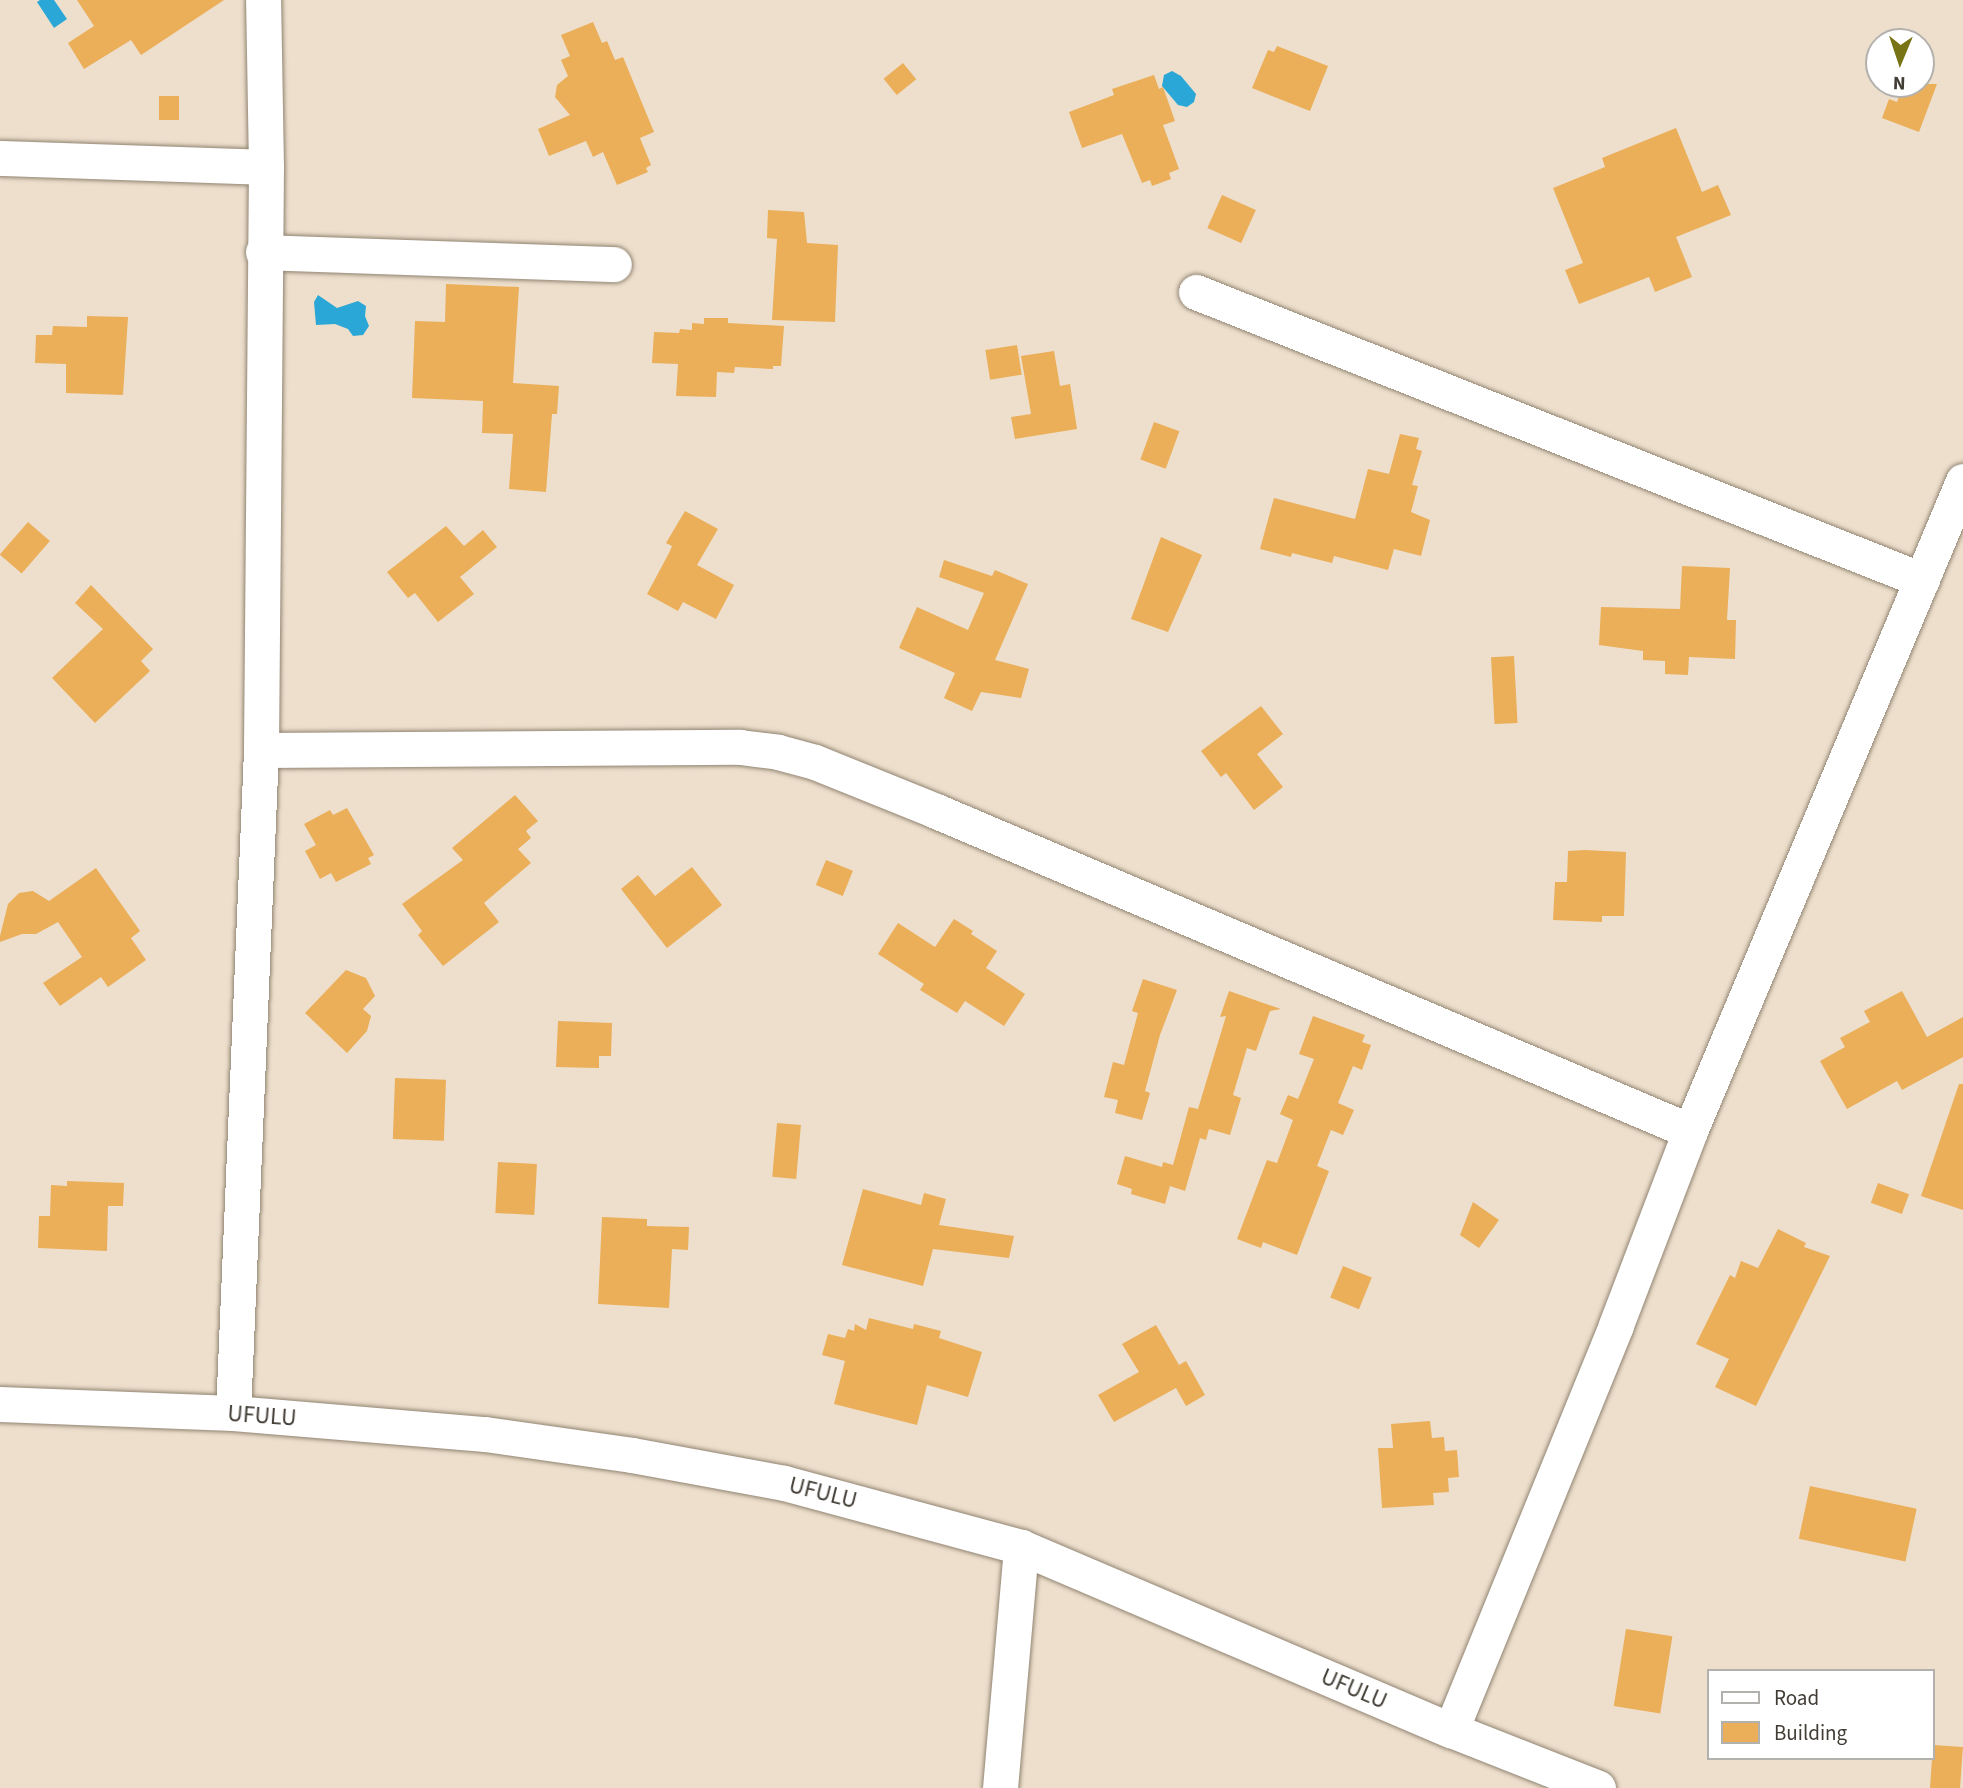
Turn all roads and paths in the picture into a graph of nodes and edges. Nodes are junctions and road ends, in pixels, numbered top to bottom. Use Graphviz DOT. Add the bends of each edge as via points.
graph roads {
  1 [pos="263,0"];
  2 [pos="0,158"];
  3 [pos="266,167"];
  4 [pos="263,252"];
  5 [pos="614,264"];
  6 [pos="1196,292"];
  7 [pos="1963,481"];
  8 [pos="1922,580"];
  9 [pos="261,750"];
  10 [pos="1690,1131"];
  11 [pos="0,1404"];
  12 [pos="233,1413"];
  13 [pos="1021,1548"];
  14 [pos="1451,1730"];
  15 [pos="1000,1788"];
  16 [pos="1598,1788"];
  1 -- 3 [label="street"];
  2 -- 3 [label="street"];
  3 -- 4 [label="street"];
  4 -- 5 [label="street"];
  4 -- 9 [label="street"];
  6 -- 8 [label="street"];
  7 -- 8 [label="street"];
  8 -- 10 [label="street"];
  9 -- 10 [label="street" via="740,747 778,751 936,811"];
  9 -- 12 [label="street"];
  10 -- 14 [label="street"];
  11 -- 12 [label="street, UFULU"];
  12 -- 13 [label="street, UFULU" via="485,1434 632,1455 784,1483"];
  13 -- 14 [label="street, UFULU"];
  13 -- 15 [label="street"];
  14 -- 16 [label="street, UFULU"];
}
